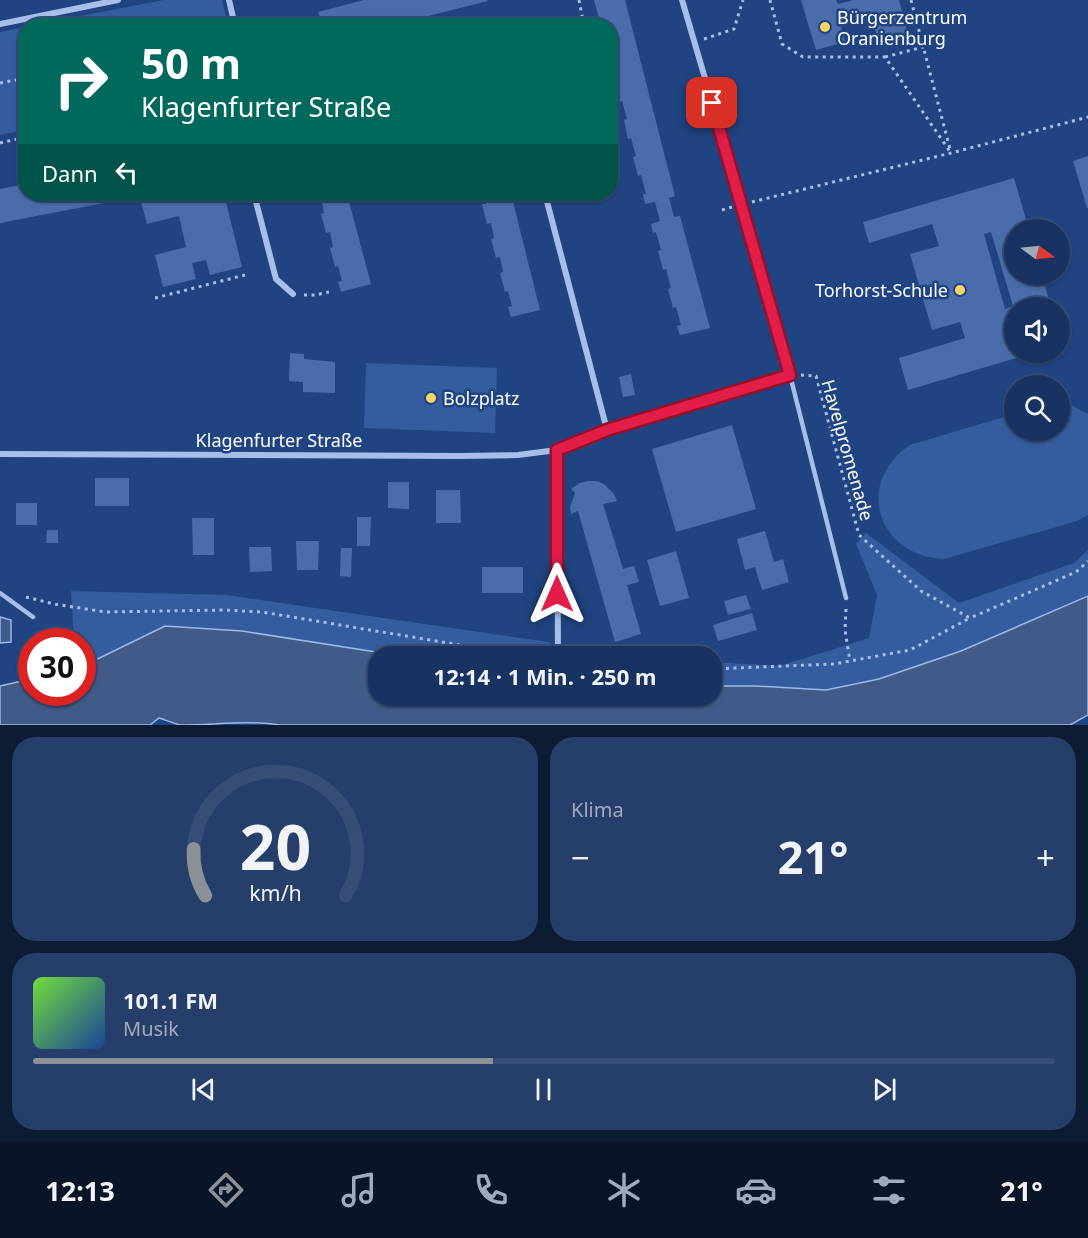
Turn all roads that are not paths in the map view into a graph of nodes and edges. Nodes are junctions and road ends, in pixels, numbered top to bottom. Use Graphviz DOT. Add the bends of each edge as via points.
graph roads {
  1 [pos="118,0"];
  2 [pos="229,0"];
  3 [pos="682,0"];
  4 [pos="30,18"];
  5 [pos="233,18"];
  6 [pos="18,20"];
  7 [pos="0,24"];
  8 [pos="256,201"];
  9 [pos="547,201"];
  10 [pos="293,294"];
  11 [pos="790,375"];
  12 [pos="607,430"];
  13 [pos="557,450"];
  14 [pos="0,454"];
  15 [pos="0,593"];
  16 [pos="846,598"];
  17 [pos="33,617"];
  18 [pos="558,646"];
  1 -- 4 [label="street"];
  2 -- 5 [label="street"];
  3 -- 11 [label="street"];
  6 -- 7 [label="street"];
  8 -- 10 [label="street" via="276,279"];
  9 -- 12 [label="street"];
  11 -- 12 [label="street, Klagenfurter Straße"];
  11 -- 16 [label="lane"];
  12 -- 13 [label="street, Klagenfurter Straße"];
  13 -- 14 [label="street, Klagenfurter Straße" via="460,456"];
  13 -- 18 [label="street"];
  15 -- 17 [label="lane"];
}
